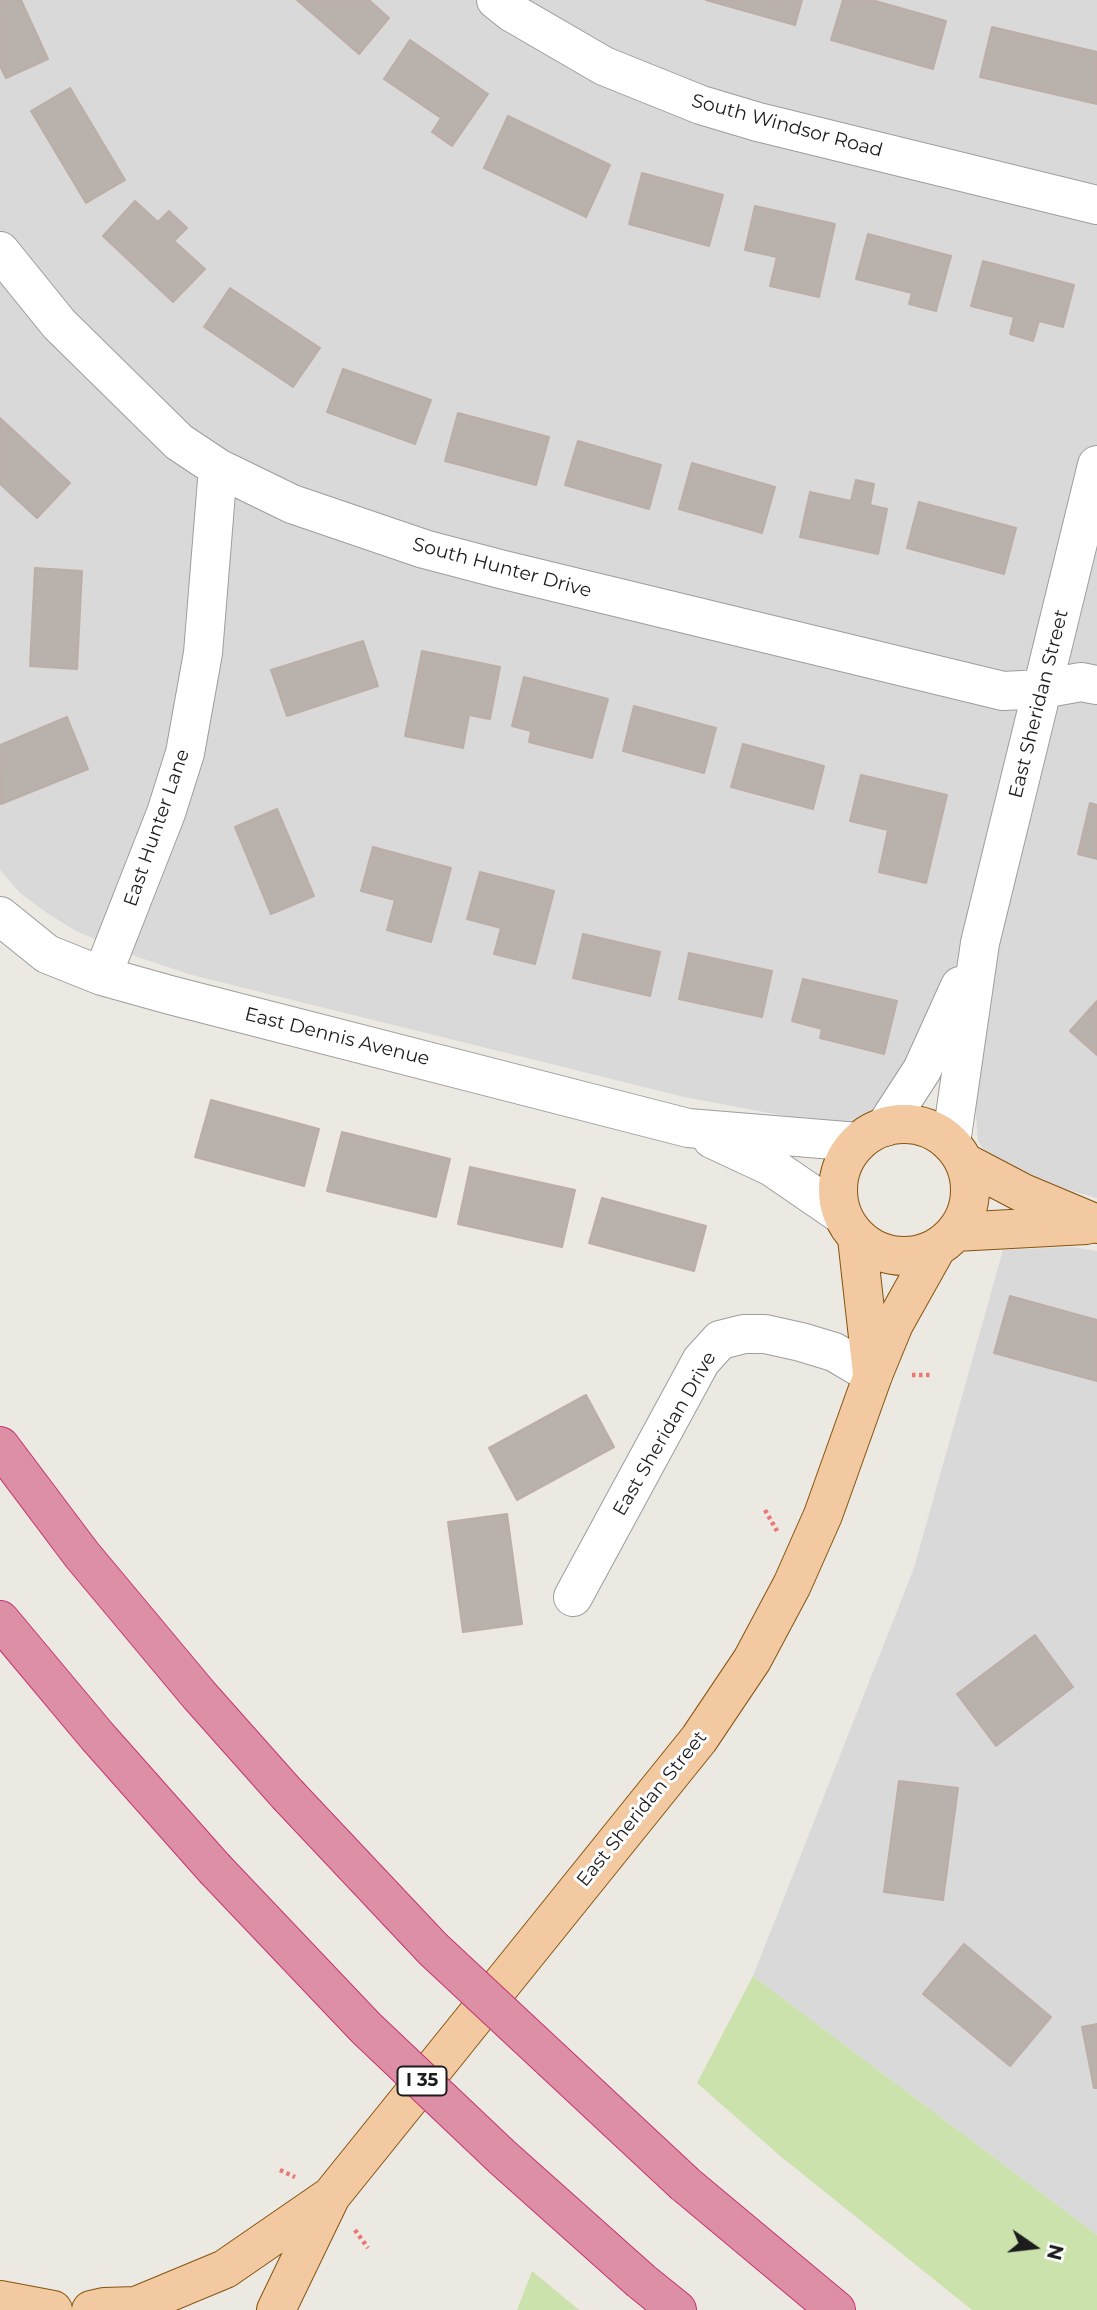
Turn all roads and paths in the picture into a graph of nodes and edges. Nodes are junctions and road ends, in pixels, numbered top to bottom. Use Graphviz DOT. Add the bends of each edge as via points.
graph roads {
  1 [pos="496,0"];
  2 [pos="1097,205"];
  3 [pos="0,251"];
  4 [pos="1097,465"];
  5 [pos="218,468"];
  6 [pos="1097,685"];
  7 [pos="1042,689"];
  8 [pos="0,916"];
  9 [pos="980,943"];
  10 [pos="102,976"];
  11 [pos="688,1128"];
  12 [pos="871,1134"];
  13 [pos="957,1152"];
  14 [pos="1097,1225"];
  15 [pos="849,1226"];
  16 [pos="946,1240"];
  17 [pos="873,1375"];
  18 [pos="0,1446"];
  19 [pos="573,1597"];
  20 [pos="0,1620"];
  21 [pos="331,2196"];
  22 [pos="0,2300"];
  23 [pos="143,2308"];
  24 [pos="53,2310"];
  25 [pos="92,2310"];
  26 [pos="276,2310"];
  27 [pos="677,2310"];
  28 [pos="836,2310"];
  1 -- 2 [label="street, South Windsor Road" via="604,66 701,106"];
  3 -- 5 [label="street, South Hunter Drive" via="59,324 179,442"];
  4 -- 7 [label="street, East Sheridan Street"];
  5 -- 7 [label="street, South Hunter Drive" via="292,504 437,552 1003,691"];
  5 -- 10 [label="street, East Hunter Lane" via="203,653 185,752"];
  6 -- 7 [label="street, South Hunter Drive" via="1081,682"];
  7 -- 9 [label="street, East Sheridan Street"];
  8 -- 10 [label="street, East Dennis Avenue" via="47,954"];
  9 -- 12 [label="street, East Sheridan Street" via="922,1070"];
  9 -- 13 [label="street, East Sheridan Street"];
  10 -- 11 [label="street, East Dennis Avenue"];
  11 -- 12 [label="street, East Dennis Avenue"];
  11 -- 15 [label="street, East Dennis Avenue" via="772,1167"];
  12 -- 13 [label="main road" via="902,1124 920,1126 937,1132"];
  12 -- 15 [label="main road" via="846,1158 839,1176 837,1195"];
  13 -- 14 [label="main road" via="1023,1193"];
  13 -- 16 [label="main road" via="970,1180 970,1198 965,1216"];
  14 -- 16 [label="main road" via="1016,1227"];
  15 -- 16 [label="main road" via="874,1250 895,1257 916,1256"];
  15 -- 17 [label="main road, East Sheridan Street"];
  16 -- 17 [label="main road, East Sheridan Street" via="894,1324"];
  17 -- 19 [label="street, East Sheridan Drive" via="834,1352 801,1342 765,1334 720,1340 701,1361"];
  17 -- 21 [label="main road, East Sheridan Street" via="823,1515 752,1660 699,1739"];
  18 -- 28 [label="highway, bridge" via="82,1555 199,1695 433,1949 685,2184"];
  20 -- 27 [label="highway, I 35, bridge" via="214,1868 366,2028 502,2157"];
  21 -- 23 [label="main road, East Sheridan Street" via="225,2269"];
  21 -- 26 [label="main road, East Sheridan Street"];
  22 -- 24 [label="main road"];
  23 -- 25 [label="main road, East Sheridan Street"];
}
